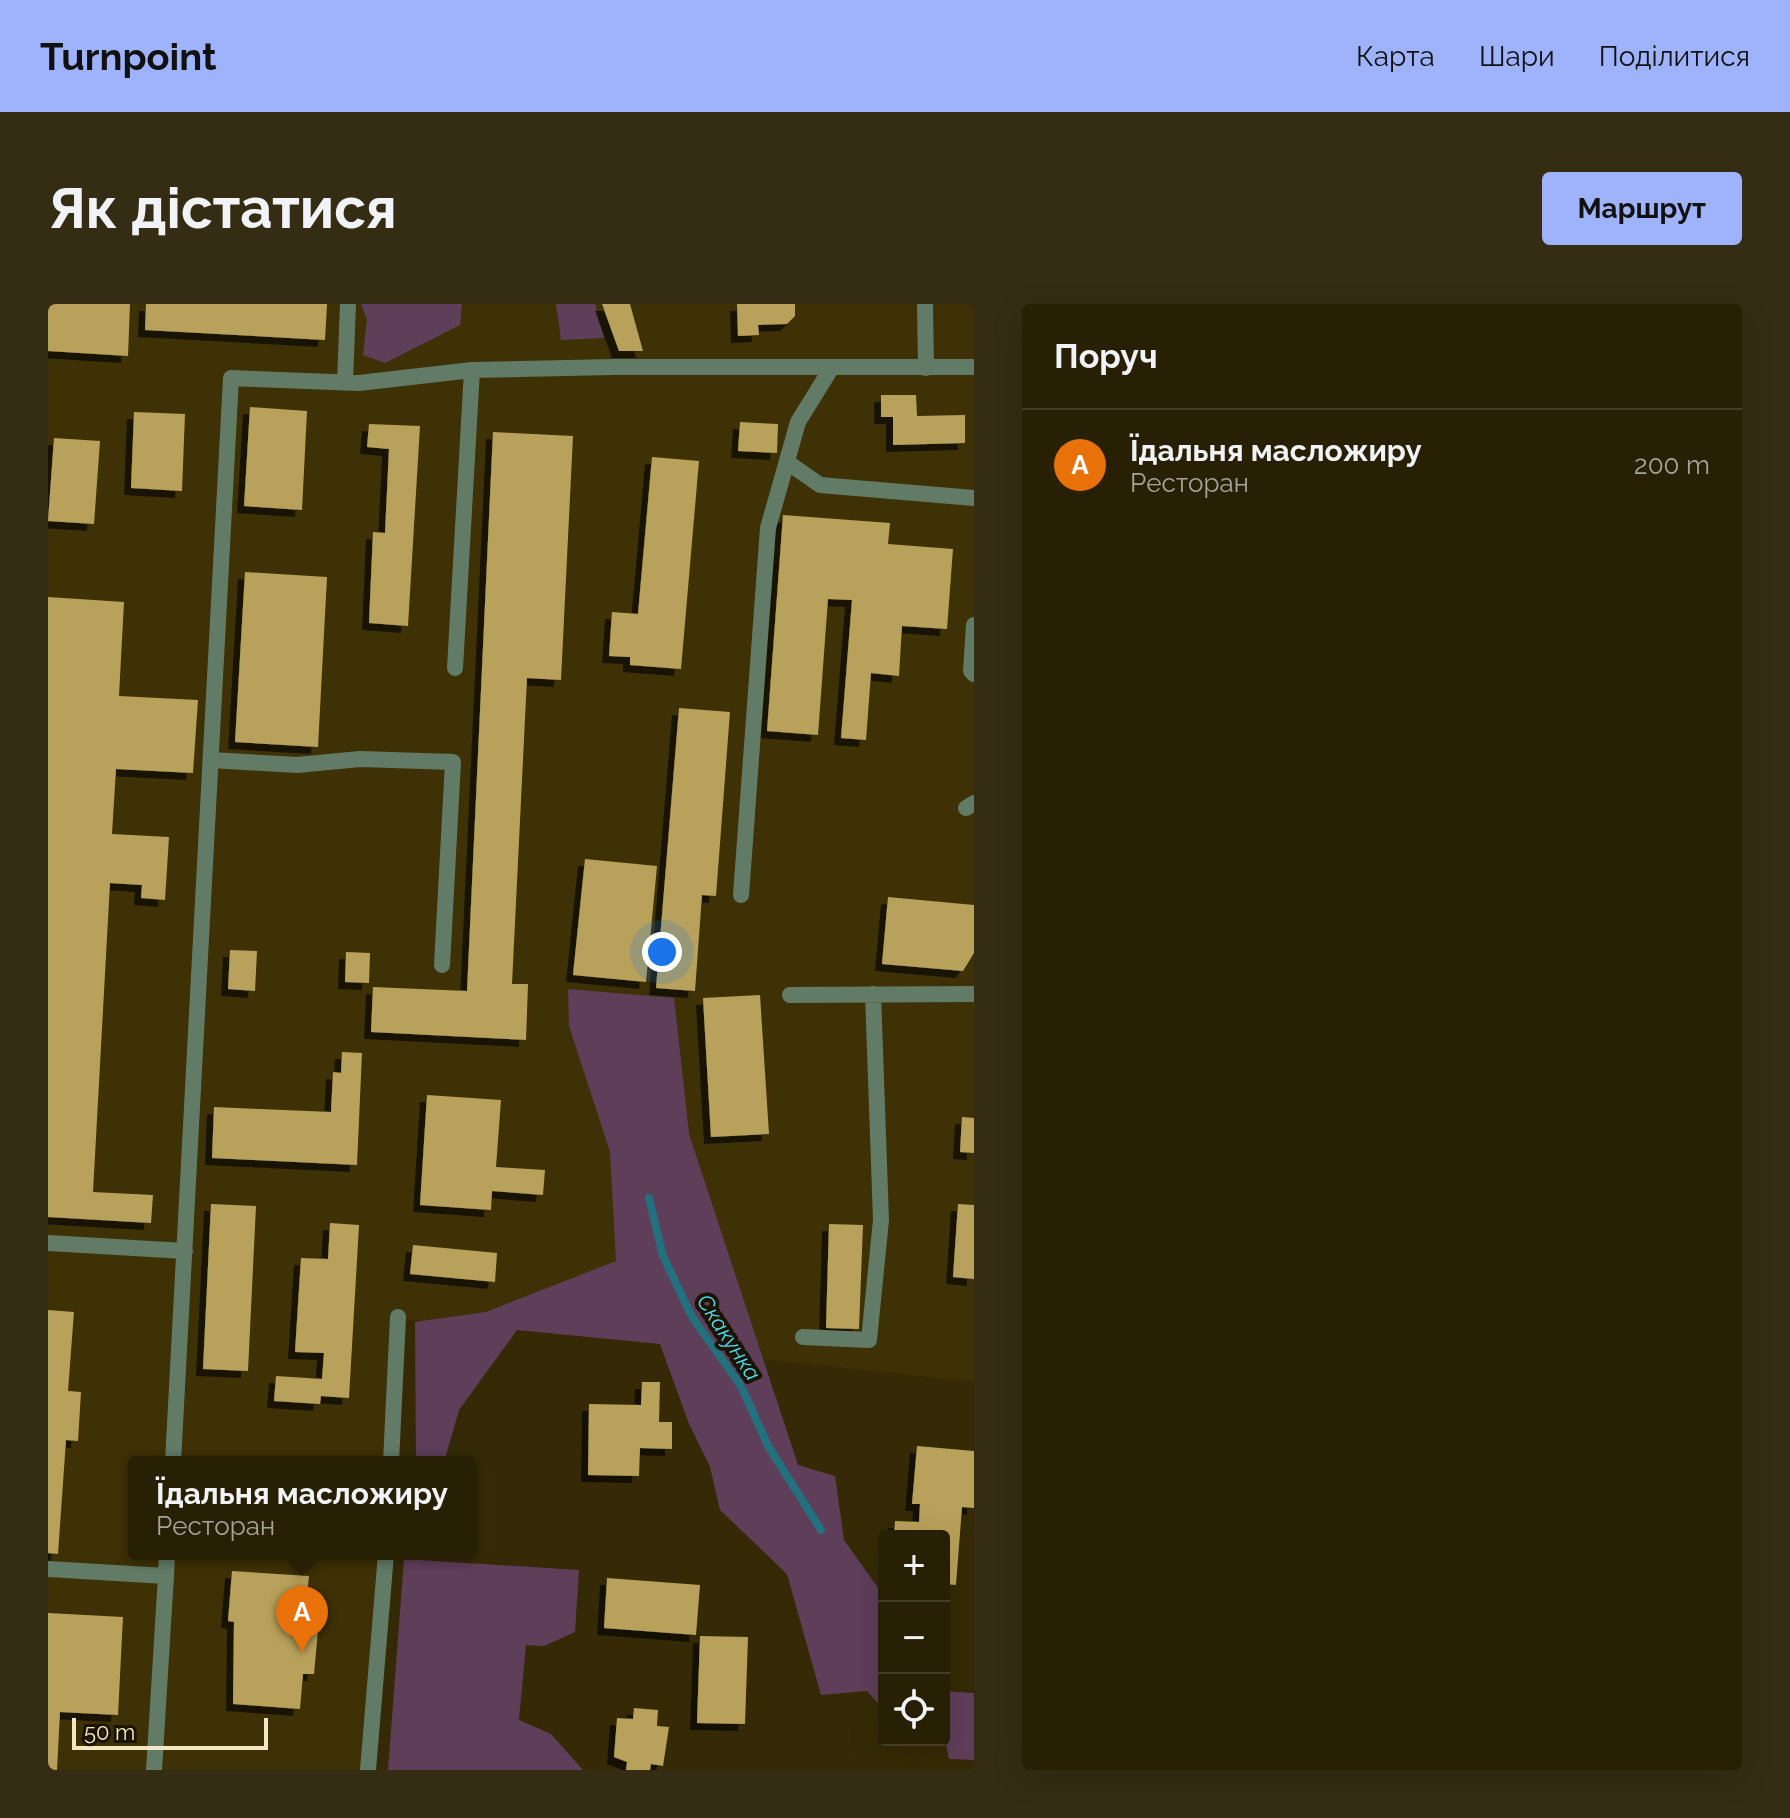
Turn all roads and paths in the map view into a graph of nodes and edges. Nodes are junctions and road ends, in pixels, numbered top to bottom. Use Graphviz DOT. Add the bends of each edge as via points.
graph roads {
  1 [pos="348,304"];
  2 [pos="925,304"];
  3 [pos="832,367"];
  4 [pos="974,367"];
  5 [pos="926,368"];
  6 [pos="472,370"];
  7 [pos="345,382"];
  8 [pos="787,462"];
  9 [pos="974,498"];
  10 [pos="974,625"];
  11 [pos="455,668"];
  12 [pos="974,674"];
  13 [pos="211,760"];
  14 [pos="741,895"];
  15 [pos="442,965"];
  16 [pos="873,994"];
  17 [pos="974,994"];
  18 [pos="790,995"];
  19 [pos="48,1243"];
  20 [pos="185,1251"];
  21 [pos="398,1317"];
  22 [pos="803,1337"];
  23 [pos="173,1456"];
  24 [pos="391,1456"];
  25 [pos="167,1560"];
  26 [pos="386,1560"];
  27 [pos="48,1569"];
  28 [pos="166,1576"];
  29 [pos="154,1770"];
  30 [pos="368,1770"];
  1 -- 7 [label="street"];
  2 -- 5 [label="street"];
  3 -- 5 [label="street"];
  3 -- 6 [label="street"];
  3 -- 8 [label="street" via="798,422"];
  4 -- 5 [label="street"];
  6 -- 7 [label="street"];
  6 -- 11 [label="street"];
  7 -- 13 [label="street" via="231,378"];
  8 -- 9 [label="street" via="820,485"];
  8 -- 14 [label="street" via="768,528"];
  10 -- 12 [label="street"];
  13 -- 15 [label="street" via="297,765 360,759 453,762"];
  13 -- 20 [label="street"];
  16 -- 17 [label="street"];
  16 -- 18 [label="street"];
  16 -- 22 [label="street" via="881,1220 869,1340"];
  19 -- 20 [label="street"];
  20 -- 23 [label="street"];
  21 -- 24 [label="street"];
  25 -- 28 [label="street"];
  26 -- 30 [label="street"];
  27 -- 28 [label="street"];
  28 -- 29 [label="street"];
}
